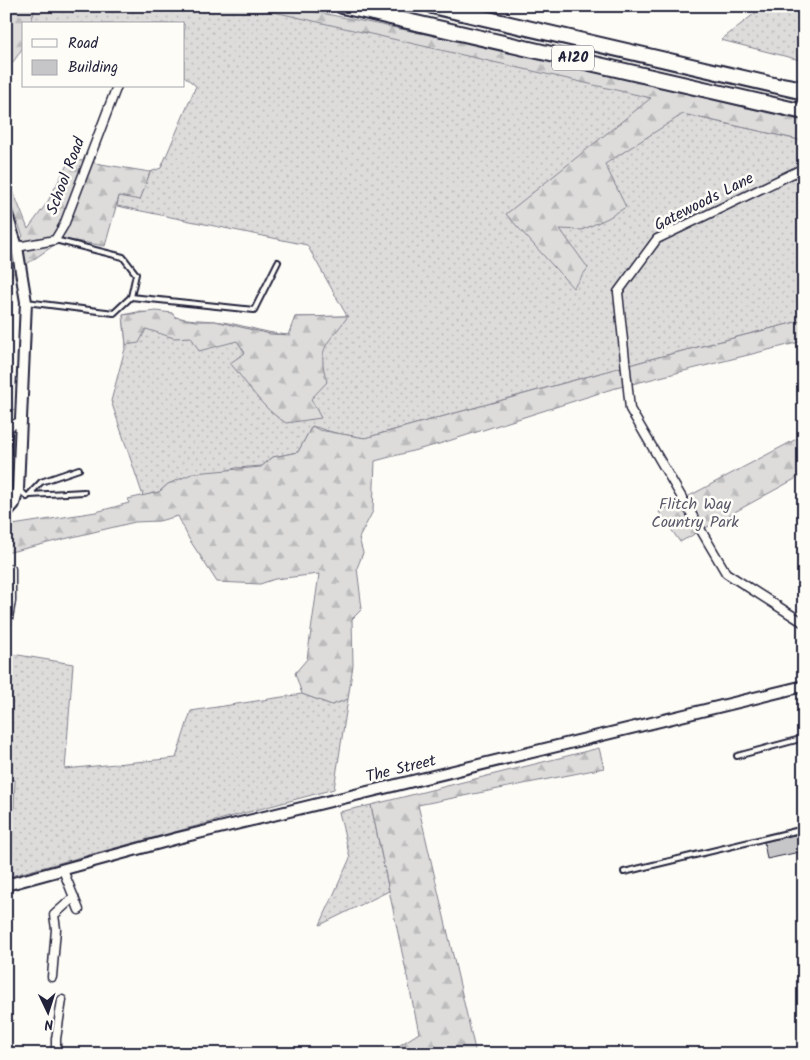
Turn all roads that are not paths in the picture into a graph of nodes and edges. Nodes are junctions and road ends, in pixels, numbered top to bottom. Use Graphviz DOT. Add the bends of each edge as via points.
graph roads {
  1 [pos="342,6"];
  2 [pos="432,6"];
  3 [pos="681,62"];
  4 [pos="766,77"];
  5 [pos="776,79"];
  6 [pos="804,84"];
  7 [pos="116,88"];
  8 [pos="804,92"];
  9 [pos="804,112"];
  10 [pos="804,168"];
  11 [pos="6,212"];
  12 [pos="55,240"];
  13 [pos="6,244"];
  14 [pos="17,247"];
  15 [pos="278,262"];
  16 [pos="131,297"];
  17 [pos="26,302"];
  18 [pos="22,420"];
  19 [pos="6,445"];
  20 [pos="79,468"];
  21 [pos="18,488"];
  22 [pos="84,492"];
  23 [pos="30,495"];
  24 [pos="7,513"];
  25 [pos="11,569"];
  26 [pos="804,623"];
  27 [pos="6,629"];
  28 [pos="804,686"];
  29 [pos="804,738"];
  30 [pos="737,756"];
  31 [pos="804,829"];
  32 [pos="63,870"];
  33 [pos="624,872"];
  34 [pos="6,885"];
  35 [pos="74,897"];
  36 [pos="79,910"];
  37 [pos="52,976"];
  38 [pos="62,1000"];
  39 [pos="56,1054"];
  1 -- 9 [label="highway, A120"];
  2 -- 3 [label="highway, A120"];
  3 -- 4 [label="lane"];
  3 -- 8 [label="highway, A120"];
  5 -- 6 [label="lane"];
  7 -- 12 [label="street, School Road" via="64,225"];
  10 -- 26 [label="street, Gatewoods Lane" via="657,240 618,292 630,409 726,573"];
  11 -- 14 [label="street"];
  12 -- 14 [label="street, School Road"];
  12 -- 16 [label="lane" via="123,257 136,274"];
  13 -- 14 [label="street"];
  14 -- 17 [label="street"];
  15 -- 16 [label="lane" via="254,310"];
  16 -- 17 [label="lane" via="114,313"];
  17 -- 18 [label="street"];
  18 -- 19 [label="street" via="8,427"];
  18 -- 21 [label="street"];
  20 -- 23 [label="lane" via="46,480"];
  21 -- 23 [label="lane" via="27,497"];
  21 -- 24 [label="street" via="15,502"];
  22 -- 23 [label="lane"];
  25 -- 27 [label="street" via="11,601"];
  28 -- 32 [label="street, The Street" via="178,838"];
  29 -- 30 [label="lane"];
  31 -- 33 [label="lane"];
  32 -- 34 [label="street, The Street"];
  32 -- 35 [label="street"];
  35 -- 36 [label="street"];
  35 -- 37 [label="street" via="54,915"];
  38 -- 39 [label="street"];
}
